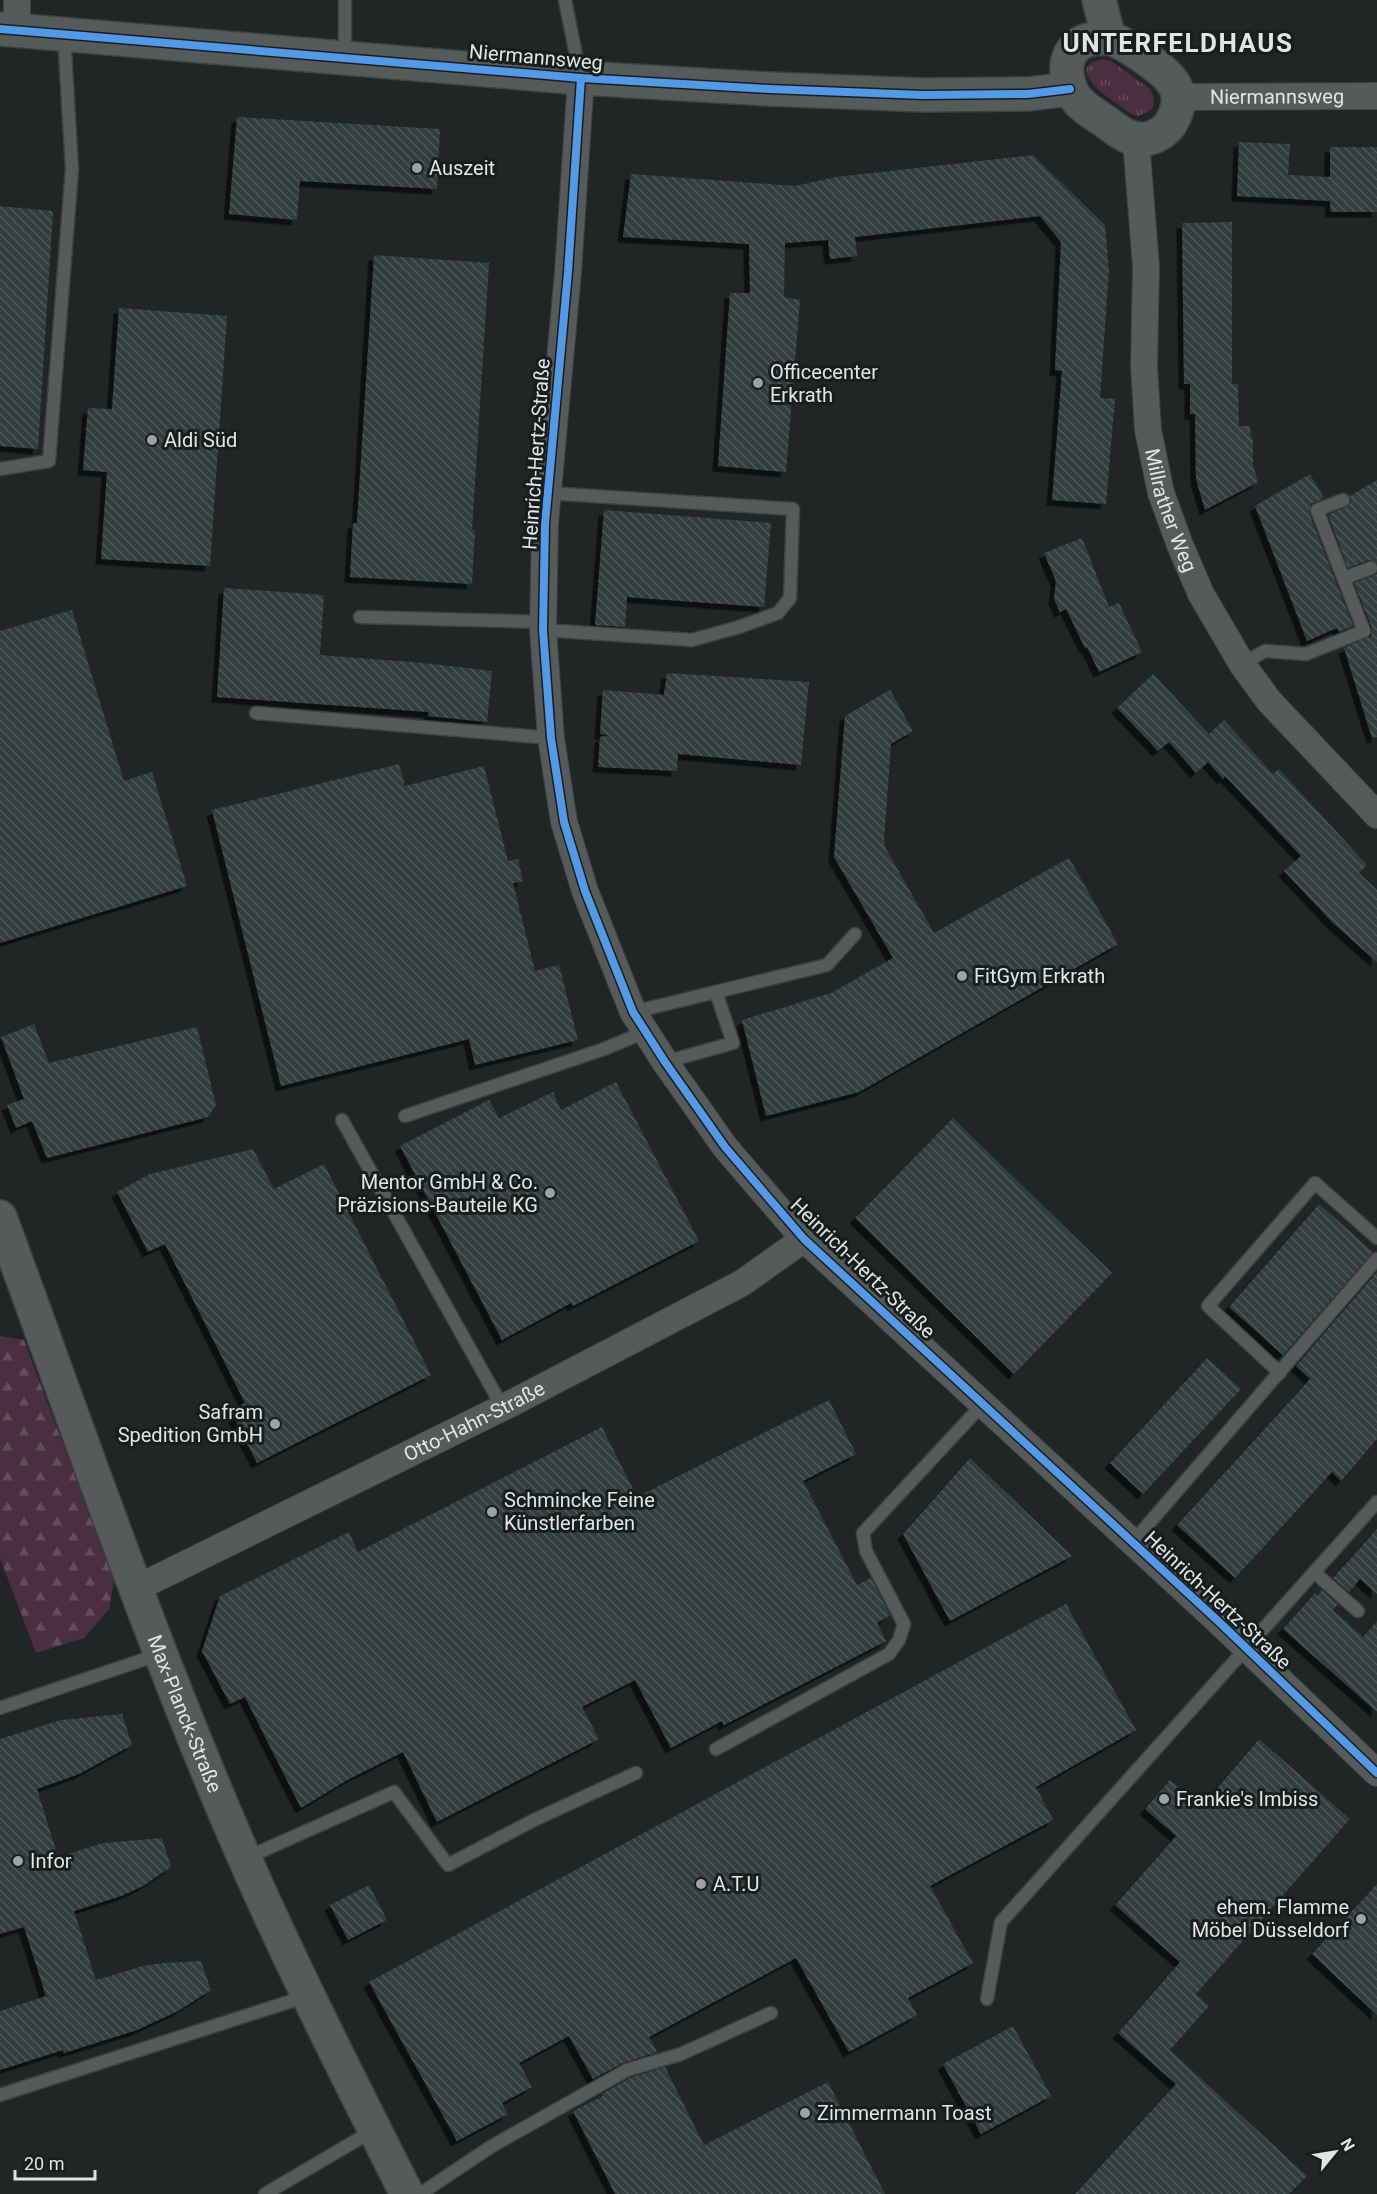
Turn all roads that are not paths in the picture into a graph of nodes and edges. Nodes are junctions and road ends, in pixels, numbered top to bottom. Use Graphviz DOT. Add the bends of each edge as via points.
graph roads {
  1 [pos="345,0"];
  2 [pos="565,0"];
  3 [pos="1099,0"];
  4 [pos="11,20"];
  5 [pos="64,34"];
  6 [pos="1109,38"];
  7 [pos="345,57"];
  8 [pos="581,78"];
  9 [pos="1070,88"];
  10 [pos="1377,96"];
  11 [pos="1178,97"];
  12 [pos="1138,140"];
  13 [pos="0,469"];
  14 [pos="548,493"];
  15 [pos="1343,500"];
  16 [pos="1371,568"];
  17 [pos="1344,578"];
  18 [pos="360,617"];
  19 [pos="543,626"];
  20 [pos="1242,664"];
  21 [pos="256,713"];
  22 [pos="551,738"];
  23 [pos="1377,815"];
  24 [pos="855,934"];
  25 [pos="716,992"];
  26 [pos="639,1022"];
  27 [pos="664,1062"];
  28 [pos="405,1116"];
  29 [pos="342,1120"];
  30 [pos="0,1217"];
  31 [pos="1377,1238"];
  32 [pos="804,1239"];
  33 [pos="1377,1258"];
  34 [pos="1280,1372"];
  35 [pos="983,1404"];
  36 [pos="503,1408"];
  37 [pos="1377,1502"];
  38 [pos="1132,1542"];
  39 [pos="1314,1572"];
  40 [pos="136,1588"];
  41 [pos="1358,1611"];
  42 [pos="1245,1648"];
  43 [pos="161,1654"];
  44 [pos="0,1708"];
  45 [pos="716,1749"];
  46 [pos="636,1773"];
  47 [pos="1377,1773"];
  48 [pos="245,1858"];
  49 [pos="307,1996"];
  50 [pos="987,1999"];
  51 [pos="771,2013"];
  52 [pos="0,2095"];
  53 [pos="375,2129"];
  54 [pos="265,2194"];
  55 [pos="408,2194"];
  56 [pos="420,2194"];
  1 -- 7 [label="lane"];
  2 -- 8 [label="lane"];
  3 -- 6 [label="street"];
  4 -- 5 [label="street, Niermannsweg"];
  5 -- 7 [label="street, Niermannsweg"];
  5 -- 13 [label="lane" via="72,169 49,461"];
  6 -- 9 [label="street" via="1091,39 1077,46 1066,71"];
  6 -- 11 [label="street" via="1124,43 1167,76"];
  7 -- 8 [label="street, Niermannsweg"];
  8 -- 9 [label="street, Niermannsweg" via="923,95 1028,94"];
  8 -- 14 [label="street, Heinrich-Hertz-Straße"];
  9 -- 12 [label="street" via="1079,103 1123,135"];
  10 -- 11 [label="street, Niermannsweg"];
  11 -- 12 [label="street" via="1171,124 1151,138"];
  12 -- 20 [label="street, Millrather Weg" via="1146,267 1144,367 1148,430 1161,493 1180,545 1201,594"];
  14 -- 19 [label="street, Heinrich-Hertz-Straße"];
  14 -- 19 [label="lane" via="793,509 790,598 778,613 692,640"];
  15 -- 17 [label="lane" via="1317,510"];
  16 -- 17 [label="lane"];
  17 -- 20 [label="lane" via="1364,631 1306,654 1265,651"];
  18 -- 19 [label="lane"];
  19 -- 22 [label="street, Heinrich-Hertz-Straße"];
  20 -- 23 [label="street, Millrather Weg" via="1269,701"];
  21 -- 22 [label="lane"];
  22 -- 26 [label="street, Heinrich-Hertz-Straße" via="564,822 582,881"];
  24 -- 25 [label="lane" via="827,965"];
  25 -- 26 [label="lane"];
  25 -- 27 [label="lane" via="733,1043"];
  26 -- 27 [label="street, Heinrich-Hertz-Straße"];
  26 -- 28 [label="lane" via="604,1049"];
  27 -- 32 [label="street, Heinrich-Hertz-Straße" via="726,1148"];
  29 -- 36 [label="lane"];
  30 -- 40 [label="street, Max-Planck-Straße"];
  31 -- 34 [label="lane" via="1315,1183 1208,1306"];
  32 -- 35 [label="street, Heinrich-Hertz-Straße"];
  32 -- 36 [label="street, Otto-Hahn-Straße" via="742,1283"];
  33 -- 34 [label="lane"];
  34 -- 38 [label="lane"];
  35 -- 38 [label="street, Heinrich-Hertz-Straße"];
  35 -- 45 [label="lane" via="863,1533 866,1551 904,1624 889,1654"];
  36 -- 40 [label="street, Otto-Hahn-Straße"];
  37 -- 39 [label="lane"];
  38 -- 42 [label="street, Heinrich-Hertz-Straße"];
  39 -- 41 [label="lane"];
  39 -- 42 [label="lane"];
  40 -- 43 [label="street, Max-Planck-Straße"];
  42 -- 47 [label="street, Heinrich-Hertz-Straße"];
  42 -- 50 [label="lane" via="1001,1922"];
  43 -- 44 [label="lane"];
  43 -- 48 [label="street, Max-Planck-Straße"];
  46 -- 48 [label="lane" via="448,1865 394,1792"];
  48 -- 49 [label="street, Max-Planck-Straße"];
  49 -- 52 [label="lane"];
  49 -- 53 [label="street, Max-Planck-Straße"];
  51 -- 56 [label="lane" via="681,2054 627,2070 492,2146"];
  53 -- 54 [label="lane"];
  53 -- 55 [label="street, Max-Planck-Straße"];
}
